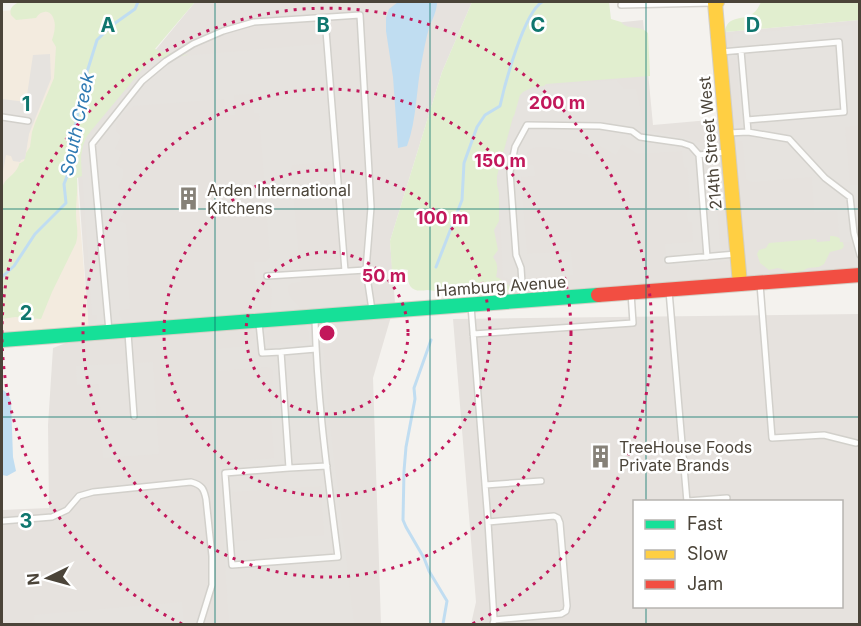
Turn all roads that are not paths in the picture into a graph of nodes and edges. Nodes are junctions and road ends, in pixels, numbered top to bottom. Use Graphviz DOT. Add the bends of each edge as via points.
graph roads {
  1 [pos="715,2"];
  2 [pos="621,5"];
  3 [pos="325,18"];
  4 [pos="741,51"];
  5 [pos="719,52"];
  6 [pos="2,117"];
  7 [pos="747,120"];
  8 [pos="28,121"];
  9 [pos="748,132"];
  10 [pos="726,134"];
  11 [pos="728,152"];
  12 [pos="699,154"];
  13 [pos="858,241"];
  14 [pos="737,254"];
  15 [pos="860,255"];
  16 [pos="707,257"];
  17 [pos="669,260"];
  18 [pos="366,270"];
  19 [pos="345,271"];
  20 [pos="860,275"];
  21 [pos="267,276"];
  22 [pos="760,282"];
  23 [pos="740,284"];
  24 [pos="669,289"];
  25 [pos="631,292"];
  26 [pos="523,300"];
  27 [pos="471,304"];
  28 [pos="373,312"];
  29 [pos="315,317"];
  30 [pos="259,321"];
  31 [pos="128,331"];
  32 [pos="109,332"];
  33 [pos="473,334"];
  34 [pos="2,340"];
  35 [pos="316,349"];
  36 [pos="281,352"];
  37 [pos="134,416"];
  38 [pos="856,443"];
  39 [pos="327,466"];
  40 [pos="289,468"];
  41 [pos="541,481"];
  42 [pos="485,485"];
  43 [pos="727,498"];
  44 [pos="687,500"];
  45 [pos="700,500"];
  46 [pos="2,521"];
  47 [pos="488,522"];
  48 [pos="494,622"];
  49 [pos="200,624"];
  1 -- 2 [label="lane"];
  1 -- 5 [label="street, 214th Street West"];
  3 -- 18 [label="lane" via="360,15 371,207"];
  3 -- 19 [label="lane"];
  3 -- 32 [label="lane" via="254,22 193,44 142,81 92,144"];
  4 -- 5 [label="lane"];
  4 -- 7 [label="lane"];
  4 -- 7 [label="lane" via="839,42 844,112"];
  5 -- 10 [label="street, 214th Street West"];
  6 -- 8 [label="lane"];
  7 -- 9 [label="lane"];
  9 -- 10 [label="lane"];
  9 -- 13 [label="lane" via="789,139 825,178 850,197"];
  10 -- 11 [label="street, 214th Street West"];
  11 -- 12 [label="lane"];
  11 -- 14 [label="street, 214th Street West"];
  12 -- 16 [label="lane"];
  12 -- 26 [label="lane" via="691,146 640,137 632,131 600,126 527,125 515,147 510,172"];
  13 -- 15 [label="lane"];
  14 -- 16 [label="lane"];
  14 -- 23 [label="street, 214th Street West"];
  16 -- 17 [label="lane"];
  18 -- 19 [label="lane"];
  18 -- 28 [label="lane"];
  19 -- 21 [label="lane"];
  20 -- 22 [label="street, Hamburg Avenue"];
  22 -- 23 [label="street, Hamburg Avenue"];
  22 -- 38 [label="lane" via="771,438 824,435"];
  23 -- 24 [label="street, Hamburg Avenue"];
  24 -- 25 [label="street, Hamburg Avenue"];
  24 -- 44 [label="lane"];
  25 -- 26 [label="street, Hamburg Avenue"];
  25 -- 33 [label="lane" via="633,323"];
  26 -- 27 [label="street, Hamburg Avenue"];
  27 -- 28 [label="street, Hamburg Avenue"];
  27 -- 33 [label="lane"];
  28 -- 29 [label="street, Hamburg Avenue"];
  29 -- 30 [label="street, Hamburg Avenue"];
  29 -- 35 [label="lane"];
  30 -- 31 [label="street, Hamburg Avenue"];
  30 -- 36 [label="lane" via="262,353"];
  31 -- 32 [label="street, Hamburg Avenue"];
  31 -- 37 [label="lane"];
  32 -- 34 [label="street, Hamburg Avenue"];
  33 -- 42 [label="lane"];
  35 -- 36 [label="lane"];
  35 -- 39 [label="lane"];
  36 -- 40 [label="lane"];
  39 -- 40 [label="lane"];
  39 -- 40 [label="lane" via="338,557 232,565 225,473"];
  41 -- 42 [label="lane"];
  42 -- 47 [label="lane"];
  43 -- 45 [label="lane"];
  46 -- 49 [label="lane" via="52,517 67,510 79,496 93,492 199,484 206,500 212,556 212,585"];
  47 -- 48 [label="lane"];
  47 -- 48 [label="lane" via="558,518 567,606 561,615"];
}
